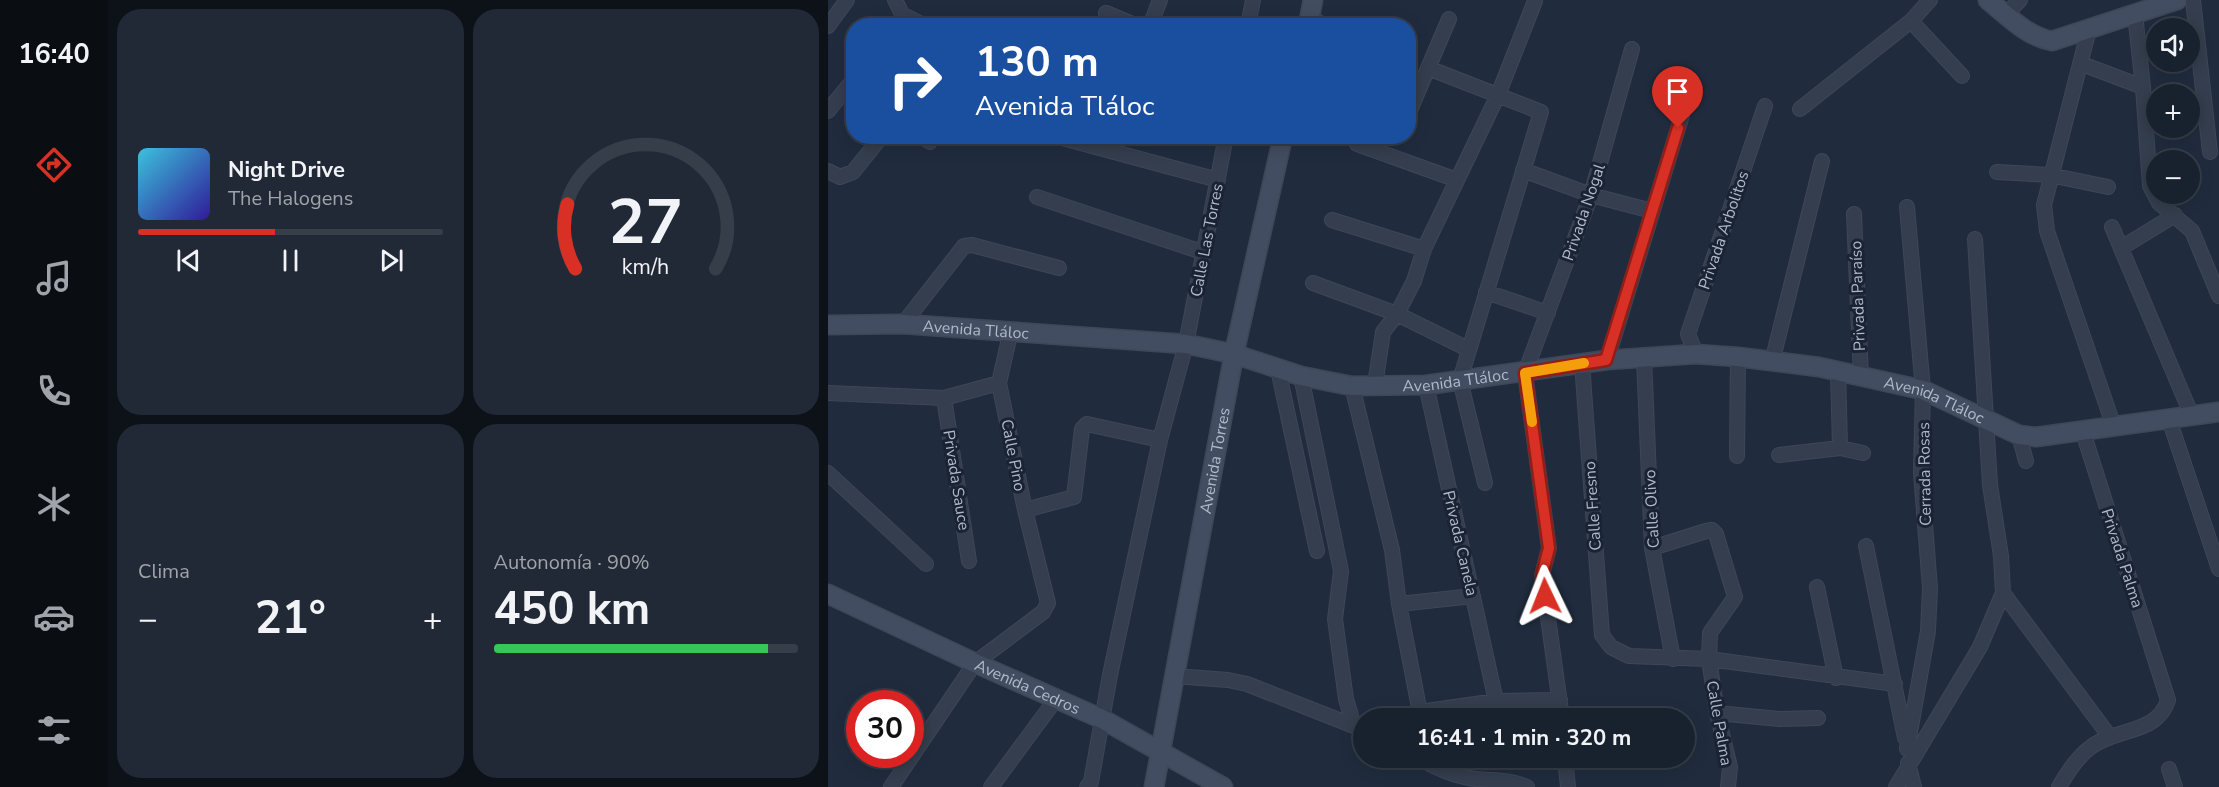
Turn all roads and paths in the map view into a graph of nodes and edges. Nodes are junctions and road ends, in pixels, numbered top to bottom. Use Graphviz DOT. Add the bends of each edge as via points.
graph roads {
  1 [pos="847,0"];
  2 [pos="895,0"];
  3 [pos="1160,0"];
  4 [pos="1253,0"];
  5 [pos="1930,0"];
  6 [pos="1988,0"];
  7 [pos="2020,0"];
  8 [pos="2177,0"];
  9 [pos="2193,0"];
  10 [pos="1535,1"];
  11 [pos="1106,13"];
  12 [pos="2006,14"];
  13 [pos="2135,14"];
  14 [pos="899,18"];
  15 [pos="1118,18"];
  16 [pos="1153,18"];
  17 [pos="1250,18"];
  18 [pos="1449,19"];
  19 [pos="1911,21"];
  20 [pos="828,26"];
  21 [pos="2089,29"];
  22 [pos="1632,49"];
  23 [pos="2082,64"];
  24 [pos="1428,68"];
  25 [pos="1962,76"];
  26 [pos="1691,86"];
  27 [pos="2143,87"];
  28 [pos="846,89"];
  29 [pos="1498,95"];
  30 [pos="1416,96"];
  31 [pos="1765,106"];
  32 [pos="1800,109"];
  33 [pos="828,111"];
  34 [pos="876,144"];
  35 [pos="1084,144"];
  36 [pos="1225,144"];
  37 [pos="1281,144"];
  38 [pos="1357,144"];
  39 [pos="2210,152"];
  40 [pos="1822,161"];
  41 [pos="1523,170"];
  42 [pos="828,171"];
  43 [pos="1997,172"];
  44 [pos="2050,175"];
  45 [pos="1218,180"];
  46 [pos="1456,180"];
  47 [pos="2108,188"];
  48 [pos="1591,195"];
  49 [pos="1036,197"];
  50 [pos="1906,207"];
  51 [pos="1652,211"];
  52 [pos="1854,214"];
  53 [pos="2175,215"];
  54 [pos="1332,220"];
  55 [pos="2112,227"];
  56 [pos="1975,239"];
  57 [pos="2121,248"];
  58 [pos="1424,249"];
  59 [pos="1202,252"];
  60 [pos="1059,268"];
  61 [pos="1314,283"];
  62 [pos="1486,292"];
  63 [pos="2219,296"];
  64 [pos="1548,313"];
  65 [pos="1397,314"];
  66 [pos="903,324"];
  67 [pos="828,325"];
  68 [pos="1011,330"];
  69 [pos="1186,344"];
  70 [pos="1468,350"];
  71 [pos="1234,354"];
  72 [pos="1696,354"];
  73 [pos="1738,357"];
  74 [pos="1644,358"];
  75 [pos="1606,360"];
  76 [pos="1772,362"];
  77 [pos="1582,363"];
  78 [pos="1278,369"];
  79 [pos="1838,371"];
  80 [pos="1525,373"];
  81 [pos="1301,376"];
  82 [pos="1861,377"];
  83 [pos="1460,380"];
  84 [pos="999,383"];
  85 [pos="1375,385"];
  86 [pos="1426,385"];
  87 [pos="1352,386"];
  88 [pos="1923,390"];
  89 [pos="828,393"];
  90 [pos="944,398"];
  91 [pos="2218,413"];
  92 [pos="2192,416"];
  93 [pos="2169,419"];
  94 [pos="1987,420"];
  95 [pos="2114,427"];
  96 [pos="2083,432"];
  97 [pos="2019,435"];
  98 [pos="1160,440"];
  99 [pos="1840,448"];
  100 [pos="1863,453"];
  101 [pos="1779,455"];
  102 [pos="1737,456"];
  103 [pos="2026,461"];
  104 [pos="828,473"];
  105 [pos="1485,483"];
  106 [pos="1025,510"];
  107 [pos="1866,546"];
  108 [pos="1652,548"];
  109 [pos="1317,551"];
  110 [pos="969,561"];
  111 [pos="926,564"];
  112 [pos="2219,569"];
  113 [pos="1817,587"];
  114 [pos="2003,593"];
  115 [pos="828,594"];
  116 [pos="1473,596"];
  117 [pos="1399,604"];
  118 [pos="1673,659"];
  119 [pos="1709,659"];
  120 [pos="975,663"];
  121 [pos="1174,676"];
  122 [pos="1836,678"];
  123 [pos="1895,684"];
  124 [pos="1056,699"];
  125 [pos="1560,700"];
  126 [pos="1496,701"];
  127 [pos="1419,708"];
  128 [pos="1458,708"];
  129 [pos="1561,708"];
  130 [pos="1717,713"];
  131 [pos="1353,715"];
  132 [pos="1102,718"];
  133 [pos="1818,718"];
  134 [pos="1353,726"];
  135 [pos="2110,737"];
  136 [pos="1907,749"];
  137 [pos="1162,750"];
  138 [pos="1440,768"];
  139 [pos="1566,768"];
  140 [pos="2169,769"];
  141 [pos="1908,770"];
  142 [pos="1089,785"];
  143 [pos="891,787"];
  144 [pos="992,787"];
  145 [pos="1154,787"];
  146 [pos="1223,787"];
  147 [pos="1527,787"];
  148 [pos="1568,787"];
  149 [pos="1728,787"];
  150 [pos="1896,787"];
  151 [pos="1914,787"];
  152 [pos="2059,787"];
  153 [pos="2175,787"];
  1 -- 20 [label="street"];
  2 -- 14 [label="street"];
  3 -- 16 [label="street"];
  4 -- 17 [label="street"];
  5 -- 19 [label="street"];
  6 -- 12 [label="main road"];
  7 -- 12 [label="street"];
  8 -- 13 [label="main road"];
  9 -- 39 [label="street"];
  10 -- 29 [label="street"];
  11 -- 15 [label="street"];
  12 -- 21 [label="main road" via="2037,38 2052,41"];
  13 -- 21 [label="main road"];
  13 -- 27 [label="street"];
  18 -- 24 [label="street"];
  19 -- 25 [label="street"];
  19 -- 32 [label="street"];
  21 -- 23 [label="street"];
  22 -- 48 [label="street, Privada Nogal"];
  23 -- 27 [label="street"];
  23 -- 44 [label="street"];
  24 -- 29 [label="street"];
  24 -- 30 [label="street"];
  26 -- 51 [label="street"];
  27 -- 53 [label="street" via="2150,186 2159,203"];
  28 -- 33 [label="street"];
  29 -- 41 [label="street" via="1541,112"];
  29 -- 46 [label="street"];
  31 -- 72 [label="street, Privada Arbolitos" via="1688,334"];
  34 -- 42 [label="street" via="853,172 840,177"];
  35 -- 45 [label="street"];
  36 -- 45 [label="street, Calle Las Torres"];
  37 -- 71 [label="main road, Avenida Torres"];
  38 -- 46 [label="street"];
  40 -- 76 [label="street"];
  41 -- 48 [label="street"];
  41 -- 62 [label="street"];
  43 -- 44 [label="street"];
  44 -- 47 [label="street"];
  44 -- 95 [label="street" via="2044,205 2047,231"];
  45 -- 59 [label="street, Calle Las Torres"];
  46 -- 58 [label="street"];
  48 -- 51 [label="street"];
  48 -- 64 [label="street, Privada Nogal"];
  49 -- 59 [label="street"];
  50 -- 88 [label="street, Cerrada Rosas"];
  51 -- 75 [label="street"];
  52 -- 82 [label="street, Privada Paraíso"];
  53 -- 57 [label="street"];
  53 -- 63 [label="street" via="2192,231"];
  54 -- 58 [label="street"];
  55 -- 57 [label="street"];
  56 -- 94 [label="street"];
  57 -- 92 [label="street"];
  58 -- 65 [label="street" via="1414,281"];
  59 -- 69 [label="street, Calle Las Torres"];
  60 -- 66 [label="street" via="964,246"];
  61 -- 65 [label="street"];
  62 -- 64 [label="street"];
  62 -- 70 [label="street"];
  64 -- 80 [label="street, Privada Nogal"];
  65 -- 70 [label="street"];
  65 -- 85 [label="street" via="1383,332"];
  66 -- 67 [label="main road, Avenida Tláloc"];
  66 -- 68 [label="main road, Avenida Tláloc"];
  68 -- 69 [label="main road, Avenida Tláloc"];
  68 -- 84 [label="street"];
  69 -- 71 [label="main road, Avenida Tláloc"];
  69 -- 98 [label="street, Calle Las Torres"];
  70 -- 83 [label="street"];
  71 -- 78 [label="main road, Avenida Tláloc"];
  71 -- 121 [label="main road, Avenida Torres"];
  72 -- 73 [label="main road, Avenida Tláloc"];
  72 -- 74 [label="main road, Avenida Tláloc"];
  73 -- 76 [label="main road, Avenida Tláloc"];
  73 -- 102 [label="street"];
  74 -- 75 [label="main road, Avenida Tláloc"];
  74 -- 108 [label="street, Calle Olivo"];
  75 -- 77 [label="main road, Avenida Tláloc"];
  76 -- 79 [label="main road, Avenida Tláloc"];
  77 -- 80 [label="main road, Avenida Tláloc"];
  77 -- 118 [label="street, Calle Fresno" via="1602,635 1611,646 1629,656"];
  78 -- 81 [label="main road, Avenida Tláloc"];
  78 -- 109 [label="street"];
  79 -- 82 [label="main road, Avenida Tláloc"];
  79 -- 99 [label="street"];
  80 -- 83 [label="main road, Avenida Tláloc"];
  80 -- 125 [label="street" via="1549,548 1542,575"];
  81 -- 87 [label="main road, Avenida Tláloc"];
  81 -- 131 [label="street" via="1341,571 1335,619 1346,699"];
  82 -- 88 [label="main road, Avenida Tláloc"];
  83 -- 86 [label="main road, Avenida Tláloc"];
  83 -- 105 [label="street"];
  84 -- 90 [label="street"];
  84 -- 106 [label="street, Calle Pino"];
  85 -- 86 [label="main road, Avenida Tláloc"];
  85 -- 87 [label="main road, Avenida Tláloc"];
  86 -- 116 [label="street, Privada Canela"];
  87 -- 117 [label="street" via="1392,550"];
  88 -- 94 [label="main road, Avenida Tláloc"];
  88 -- 136 [label="street, Cerrada Rosas" via="1921,473 1930,588 1928,631"];
  89 -- 90 [label="street"];
  90 -- 110 [label="street, Privada Sauce"];
  91 -- 92 [label="main road, Avenida Tláloc"];
  92 -- 93 [label="main road, Avenida Tláloc"];
  93 -- 95 [label="main road, Avenida Tláloc"];
  93 -- 112 [label="street"];
  94 -- 97 [label="main road, Avenida Tláloc"];
  94 -- 114 [label="street" via="1989,485"];
  95 -- 96 [label="main road, Avenida Tláloc"];
  96 -- 97 [label="main road, Avenida Tláloc"];
  96 -- 135 [label="street, Privada Palma" via="2168,700 2155,720"];
  97 -- 103 [label="street"];
  98 -- 106 [label="street" via="1087,424 1082,429 1074,497"];
  98 -- 132 [label="street, Calle Las Torres"];
  99 -- 100 [label="street"];
  99 -- 101 [label="street"];
  104 -- 111 [label="street"];
  106 -- 120 [label="street, Calle Pino" via="1048,603 1043,612"];
  107 -- 123 [label="street"];
  108 -- 118 [label="street, Calle Olivo"];
  108 -- 119 [label="street, Calle Palma" via="1712,530 1716,534 1735,597 1710,633"];
  113 -- 122 [label="street"];
  114 -- 135 [label="street"];
  114 -- 141 [label="street" via="1980,647"];
  115 -- 120 [label="main road, Avenida Cedros"];
  116 -- 117 [label="street"];
  116 -- 126 [label="street, Privada Canela"];
  117 -- 127 [label="street"];
  118 -- 119 [label="street"];
  119 -- 122 [label="street"];
  119 -- 130 [label="street, Calle Palma"];
  120 -- 124 [label="main road, Avenida Cedros"];
  120 -- 143 [label="street"];
  121 -- 134 [label="street" via="1247,684"];
  121 -- 137 [label="main road, Avenida Torres"];
  122 -- 123 [label="street"];
  123 -- 136 [label="street"];
  124 -- 132 [label="main road, Avenida Cedros"];
  124 -- 144 [label="street"];
  125 -- 126 [label="street"];
  125 -- 129 [label="street"];
  126 -- 128 [label="street"];
  130 -- 133 [label="street"];
  130 -- 149 [label="street, Calle Palma" via="1730,767"];
  132 -- 137 [label="main road, Avenida Cedros"];
  132 -- 142 [label="street, Calle Las Torres"];
  135 -- 152 [label="street" via="2091,747 2067,772"];
  136 -- 141 [label="street"];
  137 -- 145 [label="main road, Avenida Torres"];
  137 -- 146 [label="main road, Avenida Cedros"];
  138 -- 147 [label="street" via="1469,778 1502,778"];
  139 -- 148 [label="street"];
  140 -- 153 [label="street"];
  141 -- 150 [label="street"];
  141 -- 151 [label="street"];
}
